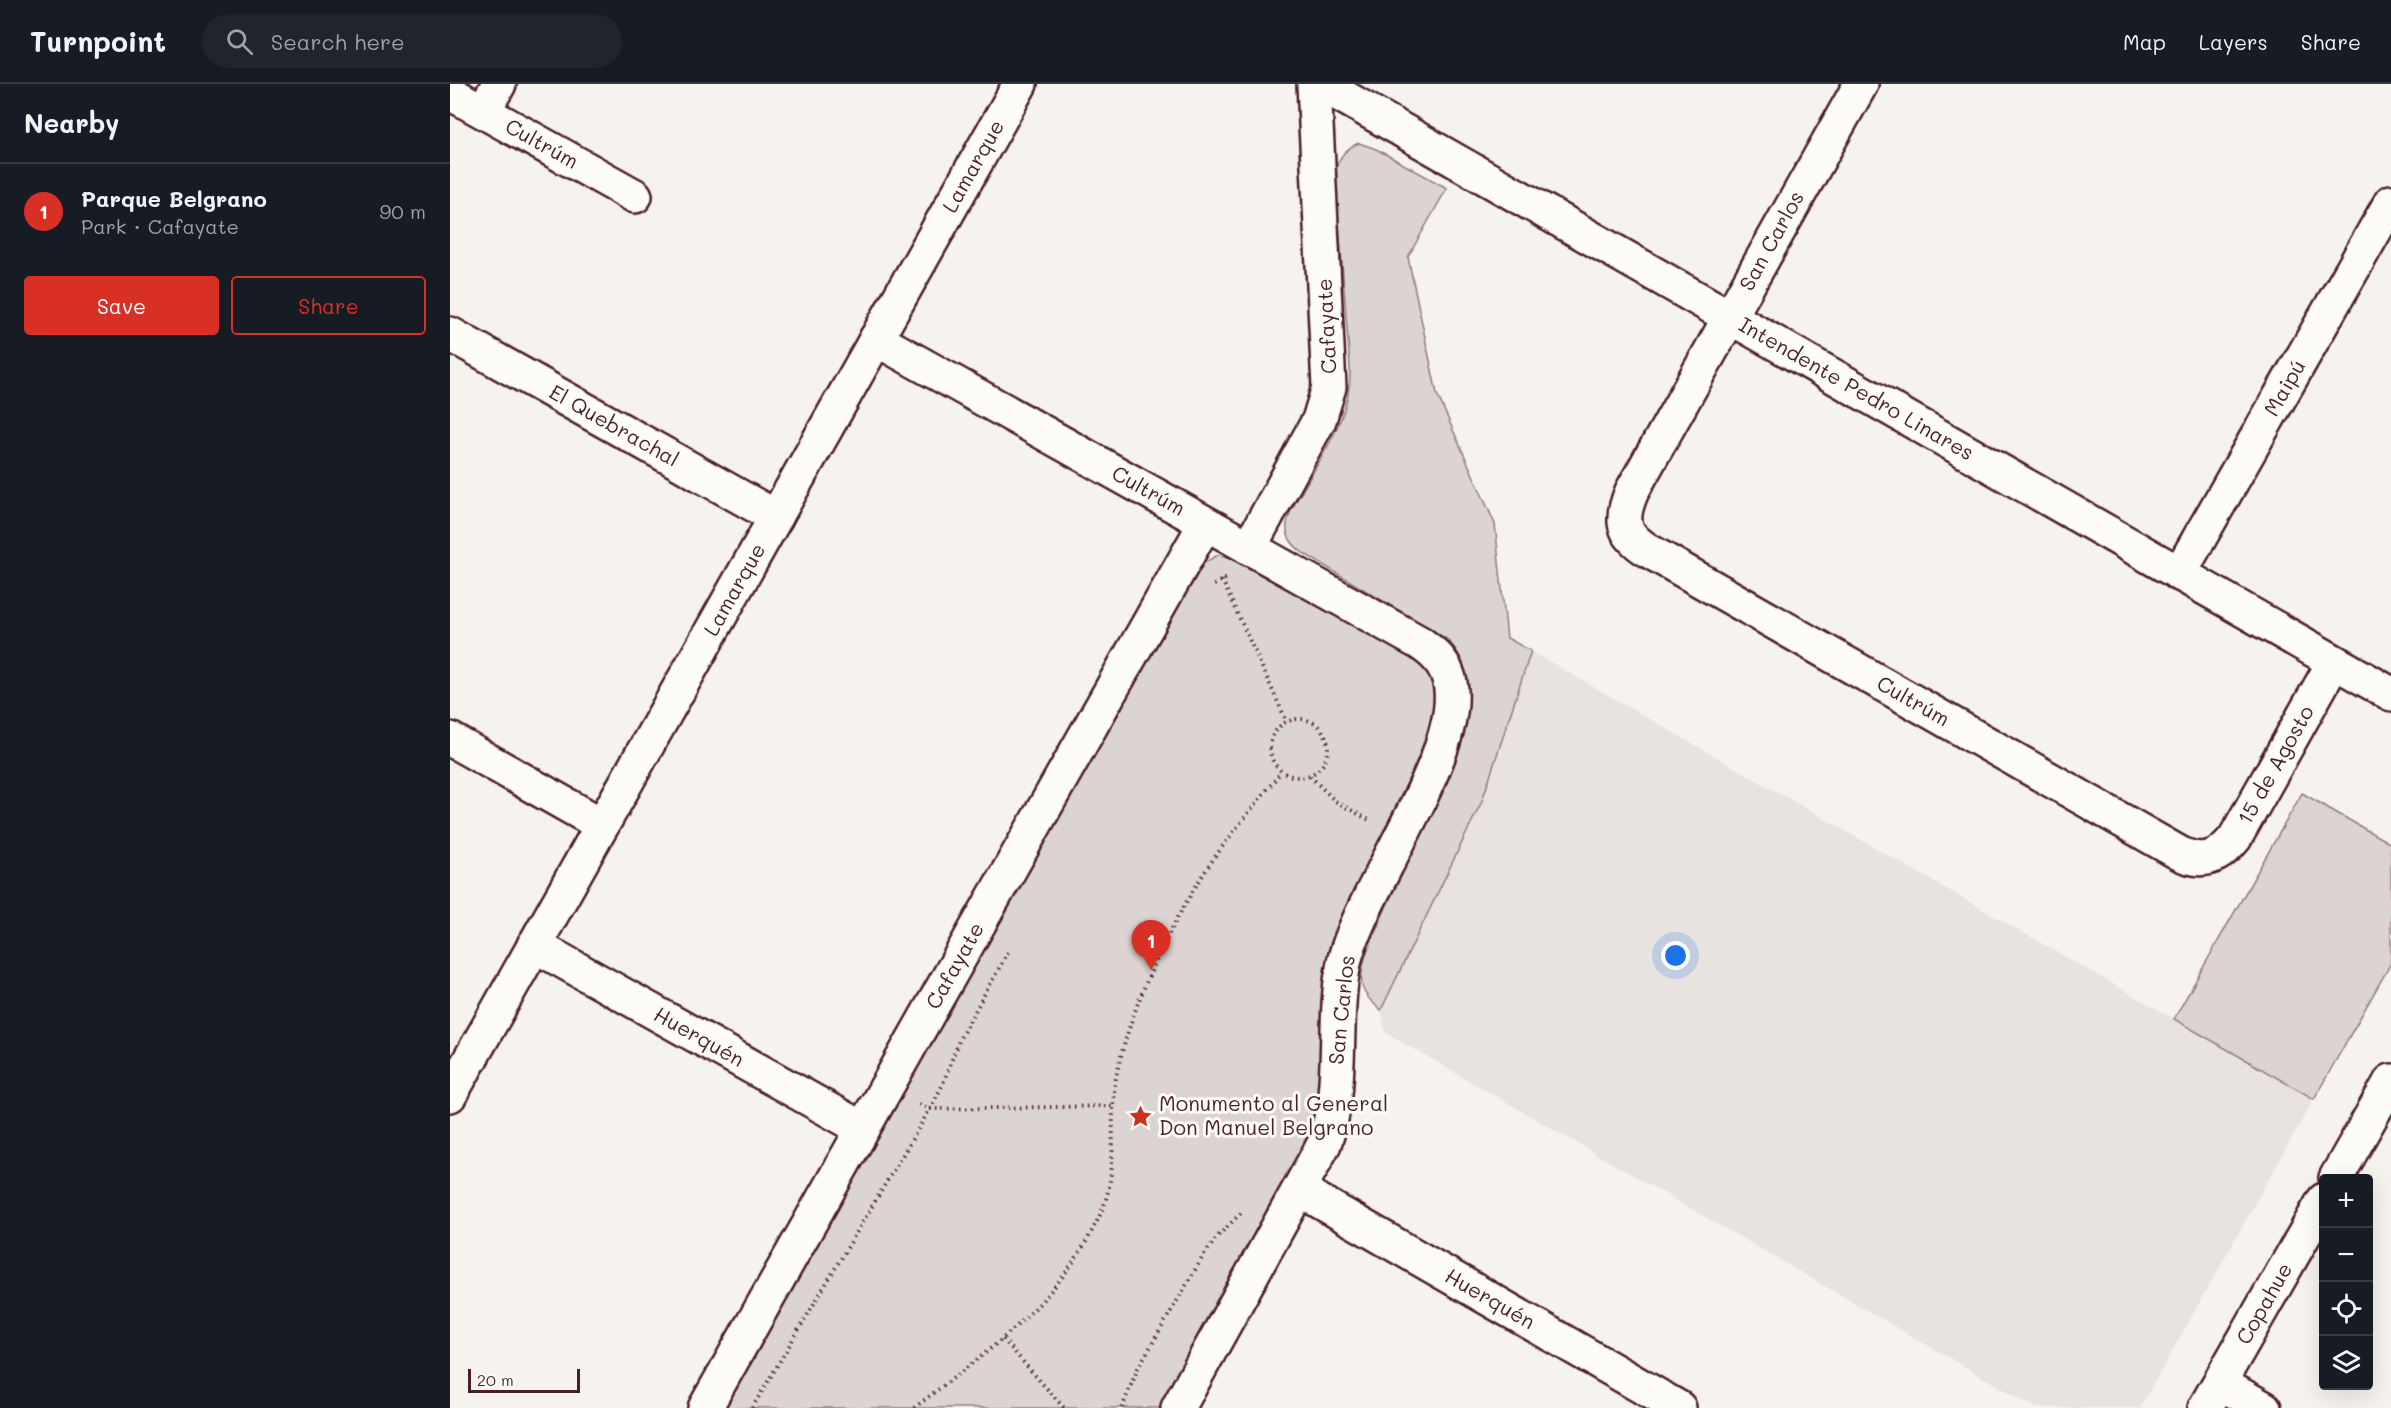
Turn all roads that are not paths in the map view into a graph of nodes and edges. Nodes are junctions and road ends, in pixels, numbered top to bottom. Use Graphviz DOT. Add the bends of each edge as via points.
graph roads {
  1 [pos="1020,84"];
  2 [pos="1314,84"];
  3 [pos="1321,84"];
  4 [pos="1861,84"];
  5 [pos="450,93"];
  6 [pos="491,98"];
  7 [pos="635,196"];
  8 [pos="2391,202"];
  9 [pos="1730,317"];
  10 [pos="450,334"];
  11 [pos="876,339"];
  12 [pos="776,517"];
  13 [pos="1205,524"];
  14 [pos="1625,527"];
  15 [pos="1249,548"];
  16 [pos="2179,574"];
  17 [pos="1420,643"];
  18 [pos="2334,662"];
  19 [pos="2391,694"];
  20 [pos="450,739"];
  21 [pos="602,825"];
  22 [pos="2209,859"];
  23 [pos="534,945"];
  24 [pos="450,1095"];
  25 [pos="2386,1101"];
  26 [pos="863,1129"];
  27 [pos="2339,1174"];
  28 [pos="1300,1190"];
  29 [pos="2319,1209"];
  30 [pos="2213,1396"];
  31 [pos="1666,1405"];
  32 [pos="705,1408"];
  33 [pos="1178,1408"];
  34 [pos="2264,1408"];
  1 -- 11 [label="street, Lamarque"];
  2 -- 15 [label="street, Cafayate" via="1329,387 1319,420"];
  3 -- 9 [label="street, Intendente Pedro Linares"];
  4 -- 9 [label="street, San Carlos"];
  5 -- 6 [label="street, Cultrúm"];
  6 -- 7 [label="street, Cultrúm"];
  8 -- 16 [label="street, Maipú"];
  9 -- 14 [label="street, San Carlos" via="1632,491 1624,516"];
  9 -- 16 [label="street, Intendente Pedro Linares"];
  10 -- 12 [label="street, El Quebrachal"];
  11 -- 12 [label="street, Lamarque"];
  11 -- 13 [label="street, Cultrúm"];
  12 -- 21 [label="street, Lamarque"];
  13 -- 15 [label="street, Cultrúm"];
  13 -- 26 [label="street, Cafayate"];
  14 -- 22 [label="street, Cultrúm" via="1630,537 1649,551 2158,841 2189,858"];
  15 -- 17 [label="street, Cultrúm"];
  16 -- 18 [label="street, Intendente Pedro Linares"];
  17 -- 28 [label="street, San Carlos" via="1442,662 1448,674 1449,723 1437,761 1349,945 1338,1015 1330,1129"];
  18 -- 19 [label="street, Intendente Pedro Linares"];
  18 -- 22 [label="street, 15 de Agosto" via="2235,838"];
  20 -- 21 [label="street"];
  21 -- 23 [label="street, Lamarque"];
  23 -- 24 [label="street, Lamarque"];
  23 -- 26 [label="street, Huerquén"];
  25 -- 27 [label="street"];
  26 -- 32 [label="street, Cafayate"];
  28 -- 31 [label="street, Huerquén"];
  28 -- 33 [label="street, San Carlos"];
  29 -- 30 [label="street, Copahue"];
  30 -- 34 [label="street"];
}
